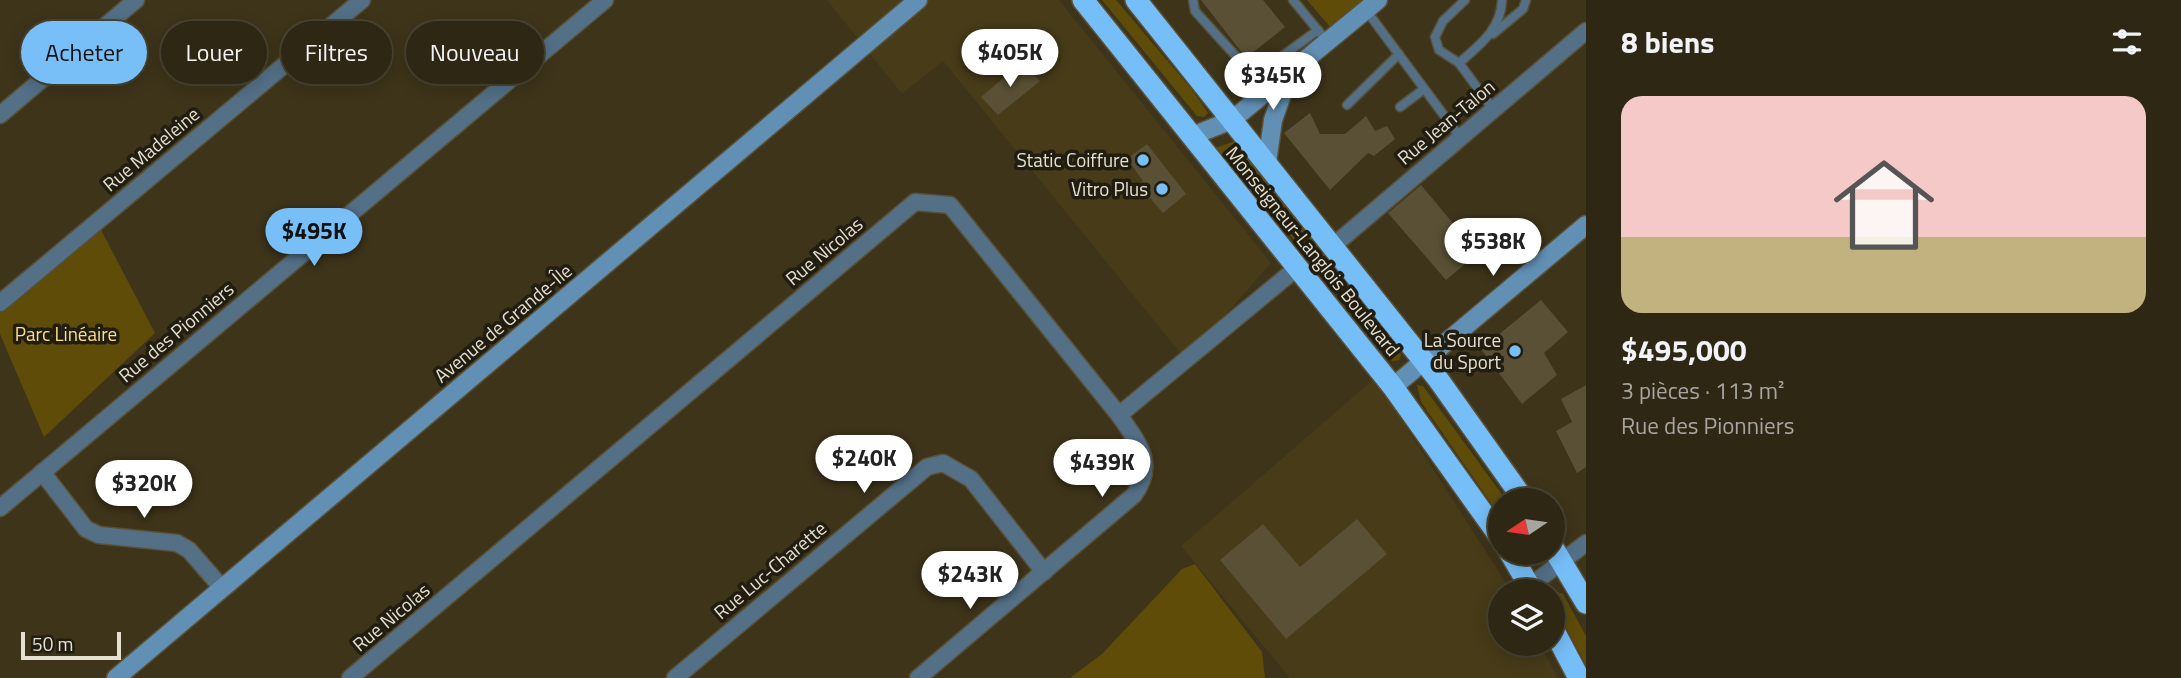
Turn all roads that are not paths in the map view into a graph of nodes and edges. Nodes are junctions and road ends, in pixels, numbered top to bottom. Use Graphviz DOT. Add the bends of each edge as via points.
graph roads {
  1 [pos="136,0"];
  2 [pos="362,0"];
  3 [pos="605,0"];
  4 [pos="918,0"];
  5 [pos="1083,0"];
  6 [pos="1193,0"];
  7 [pos="1293,0"];
  8 [pos="1465,0"];
  9 [pos="1502,0"];
  10 [pos="1526,0"];
  11 [pos="1142,2"];
  12 [pos="1372,5"];
  13 [pos="1586,31"];
  14 [pos="1322,36"];
  15 [pos="1491,36"];
  16 [pos="1399,54"];
  17 [pos="1459,63"];
  18 [pos="1289,75"];
  19 [pos="1424,89"];
  20 [pos="1347,105"];
  21 [pos="1400,107"];
  22 [pos="1493,108"];
  23 [pos="0,115"];
  24 [pos="1232,120"];
  25 [pos="1192,136"];
  26 [pos="1460,137"];
  27 [pos="1267,163"];
  28 [pos="1586,225"];
  29 [pos="1334,246"];
  30 [pos="1298,267"];
  31 [pos="0,303"];
  32 [pos="1424,361"];
  33 [pos="1393,387"];
  34 [pos="1119,415"];
  35 [pos="42,472"];
  36 [pos="1516,488"];
  37 [pos="0,508"];
  38 [pos="1488,520"];
  39 [pos="1586,543"];
  40 [pos="1565,551"];
  41 [pos="1564,565"];
  42 [pos="1044,572"];
  43 [pos="222,588"];
  44 [pos="1586,603"];
  45 [pos="1565,652"];
  46 [pos="116,678"];
  47 [pos="350,678"];
  48 [pos="675,678"];
  49 [pos="919,678"];
  50 [pos="1579,678"];
  1 -- 23 [label="street"];
  2 -- 31 [label="street, Rue Madeleine"];
  3 -- 35 [label="street, Rue des Pionniers"];
  4 -- 43 [label="street, Avenue de Grande-Île"];
  5 -- 25 [label="highway, Monseigneur-Langlois Boulevard"];
  6 -- 14 [label="lane" via="1195,11 1251,73"];
  7 -- 14 [label="lane"];
  8 -- 17 [label="lane" via="1443,21 1435,37 1439,50"];
  9 -- 15 [label="lane"];
  10 -- 15 [label="lane" via="1523,9"];
  11 -- 24 [label="highway, Monseigneur-Langlois Boulevard"];
  12 -- 14 [label="street"];
  12 -- 16 [label="lane"];
  13 -- 22 [label="street, Rue Jean-Talon"];
  14 -- 18 [label="street"];
  15 -- 17 [label="lane"];
  16 -- 19 [label="lane"];
  16 -- 20 [label="lane"];
  17 -- 22 [label="lane"];
  18 -- 24 [label="street"];
  18 -- 27 [label="street" via="1273,120"];
  19 -- 21 [label="lane"];
  19 -- 26 [label="lane"];
  22 -- 26 [label="street, Rue Jean-Talon"];
  24 -- 25 [label="street"];
  24 -- 27 [label="highway, Monseigneur-Langlois Boulevard"];
  25 -- 30 [label="highway, Monseigneur-Langlois Boulevard"];
  26 -- 29 [label="street, Rue Jean-Talon"];
  27 -- 29 [label="highway, Monseigneur-Langlois Boulevard"];
  28 -- 32 [label="street"];
  29 -- 32 [label="highway, Monseigneur-Langlois Boulevard"];
  30 -- 33 [label="highway, Monseigneur-Langlois Boulevard"];
  30 -- 34 [label="street"];
  32 -- 33 [label="street"];
  32 -- 36 [label="highway, Monseigneur-Langlois Boulevard"];
  33 -- 38 [label="highway, Monseigneur-Langlois Boulevard"];
  34 -- 42 [label="street, Rue Nicolas" via="1141,448 1146,466 1143,483"];
  34 -- 47 [label="street, Rue Nicolas" via="950,205 915,202"];
  35 -- 37 [label="street, Rue des Pionniers"];
  35 -- 43 [label="street" via="86,529 99,535 177,543 190,550"];
  39 -- 40 [label="street"];
  41 -- 44 [label="highway"];
  42 -- 48 [label="street, Rue Luc-Charette" via="971,479 943,463 927,467"];
  42 -- 49 [label="street"];
  43 -- 46 [label="street, Avenue de Grande-Île"];
  45 -- 50 [label="highway"];
}
